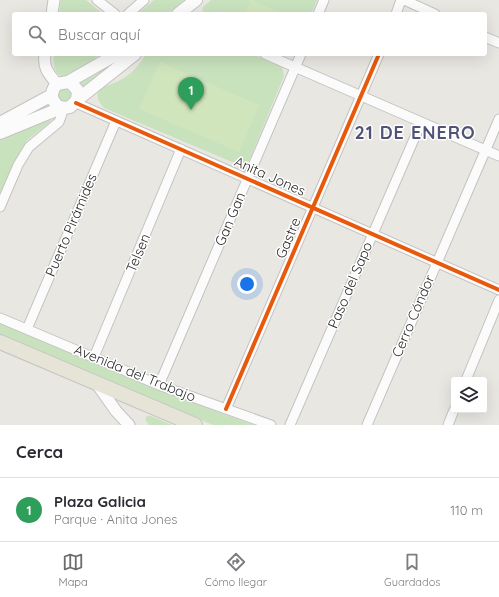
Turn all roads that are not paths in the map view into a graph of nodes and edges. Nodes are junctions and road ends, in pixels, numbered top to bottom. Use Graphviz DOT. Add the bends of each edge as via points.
graph roads {
  1 [pos="54,0"];
  2 [pos="96,0"];
  3 [pos="144,0"];
  4 [pos="196,0"];
  5 [pos="324,0"];
  6 [pos="403,0"];
  7 [pos="52,12"];
  8 [pos="112,12"];
  9 [pos="130,12"];
  10 [pos="184,12"];
  11 [pos="319,12"];
  12 [pos="397,12"];
  13 [pos="430,12"];
  14 [pos="487,38"];
  15 [pos="499,43"];
  16 [pos="45,56"];
  17 [pos="113,56"];
  18 [pos="133,56"];
  19 [pos="270,56"];
  20 [pos="300,56"];
  21 [pos="378,56"];
  22 [pos="295,67"];
  23 [pos="62,83"];
  24 [pos="52,95"];
  25 [pos="361,96"];
  26 [pos="76,102"];
  27 [pos="62,108"];
  28 [pos="499,119"];
  29 [pos="116,120"];
  30 [pos="0,122"];
  31 [pos="421,123"];
  32 [pos="0,133"];
  33 [pos="181,149"];
  34 [pos="485,150"];
  35 [pos="499,156"];
  36 [pos="247,178"];
  37 [pos="0,208"];
  38 [pos="313,208"];
  39 [pos="371,234"];
  40 [pos="436,263"];
  41 [pos="499,290"];
  42 [pos="499,300"];
  43 [pos="0,318"];
  44 [pos="27,329"];
  45 [pos="0,342"];
  46 [pos="94,357"];
  47 [pos="467,377"];
  48 [pos="97,384"];
  49 [pos="159,385"];
  50 [pos="226,409"];
  51 [pos="453,413"];
  52 [pos="129,425"];
  53 [pos="195,425"];
  54 [pos="270,425"];
  55 [pos="290,425"];
  56 [pos="366,425"];
  57 [pos="448,425"];
  1 -- 7 [label="street"];
  2 -- 8 [label="street"];
  3 -- 9 [label="street"];
  4 -- 10 [label="main road"];
  5 -- 11 [label="street"];
  6 -- 12 [label="street"];
  6 -- 13 [label="street"];
  14 -- 15 [label="street"];
  16 -- 23 [label="street" via="46,71"];
  17 -- 23 [label="main road"];
  18 -- 26 [label="main road"];
  19 -- 22 [label="street"];
  20 -- 22 [label="street, Gan Gan"];
  21 -- 25 [label="street, Gastre"];
  22 -- 25 [label="street"];
  22 -- 36 [label="street, Gan Gan"];
  23 -- 24 [label="main road" via="53,89"];
  23 -- 26 [label="main road" via="76,87"];
  24 -- 27 [label="main road" via="54,102"];
  24 -- 30 [label="main road"];
  25 -- 31 [label="street"];
  25 -- 38 [label="street, Gastre"];
  26 -- 27 [label="main road" via="70,107"];
  26 -- 29 [label="street, Anita Jones"];
  27 -- 32 [label="main road"];
  27 -- 37 [label="street" via="59,122 29,147 18,165"];
  28 -- 34 [label="street, Cerro Cóndor"];
  29 -- 33 [label="street, Anita Jones"];
  29 -- 44 [label="street, Puerto Pirámides"];
  31 -- 34 [label="street"];
  31 -- 39 [label="street, Paso del Sapo"];
  33 -- 36 [label="street, Anita Jones"];
  33 -- 46 [label="street, Telsen"];
  34 -- 35 [label="street"];
  34 -- 40 [label="street, Cerro Cóndor"];
  36 -- 38 [label="street, Anita Jones"];
  36 -- 49 [label="street, Gan Gan"];
  38 -- 39 [label="street, Anita Jones"];
  38 -- 50 [label="street, Gastre"];
  39 -- 40 [label="street, Anita Jones"];
  39 -- 55 [label="street, Paso del Sapo"];
  40 -- 41 [label="street, Anita Jones"];
  40 -- 56 [label="street, Cerro Cóndor"];
  42 -- 47 [label="street"];
  43 -- 44 [label="street, Avenida del Trabajo"];
  44 -- 46 [label="street, Avenida del Trabajo"];
  45 -- 48 [label="main road, Avenida del Trabajo"];
  46 -- 49 [label="street, Avenida del Trabajo"];
  48 -- 52 [label="street"];
  48 -- 53 [label="main road, Avenida del Trabajo"];
  49 -- 50 [label="street, Avenida del Trabajo"];
  50 -- 54 [label="street, Avenida del Trabajo"];
  51 -- 57 [label="street"];
}
